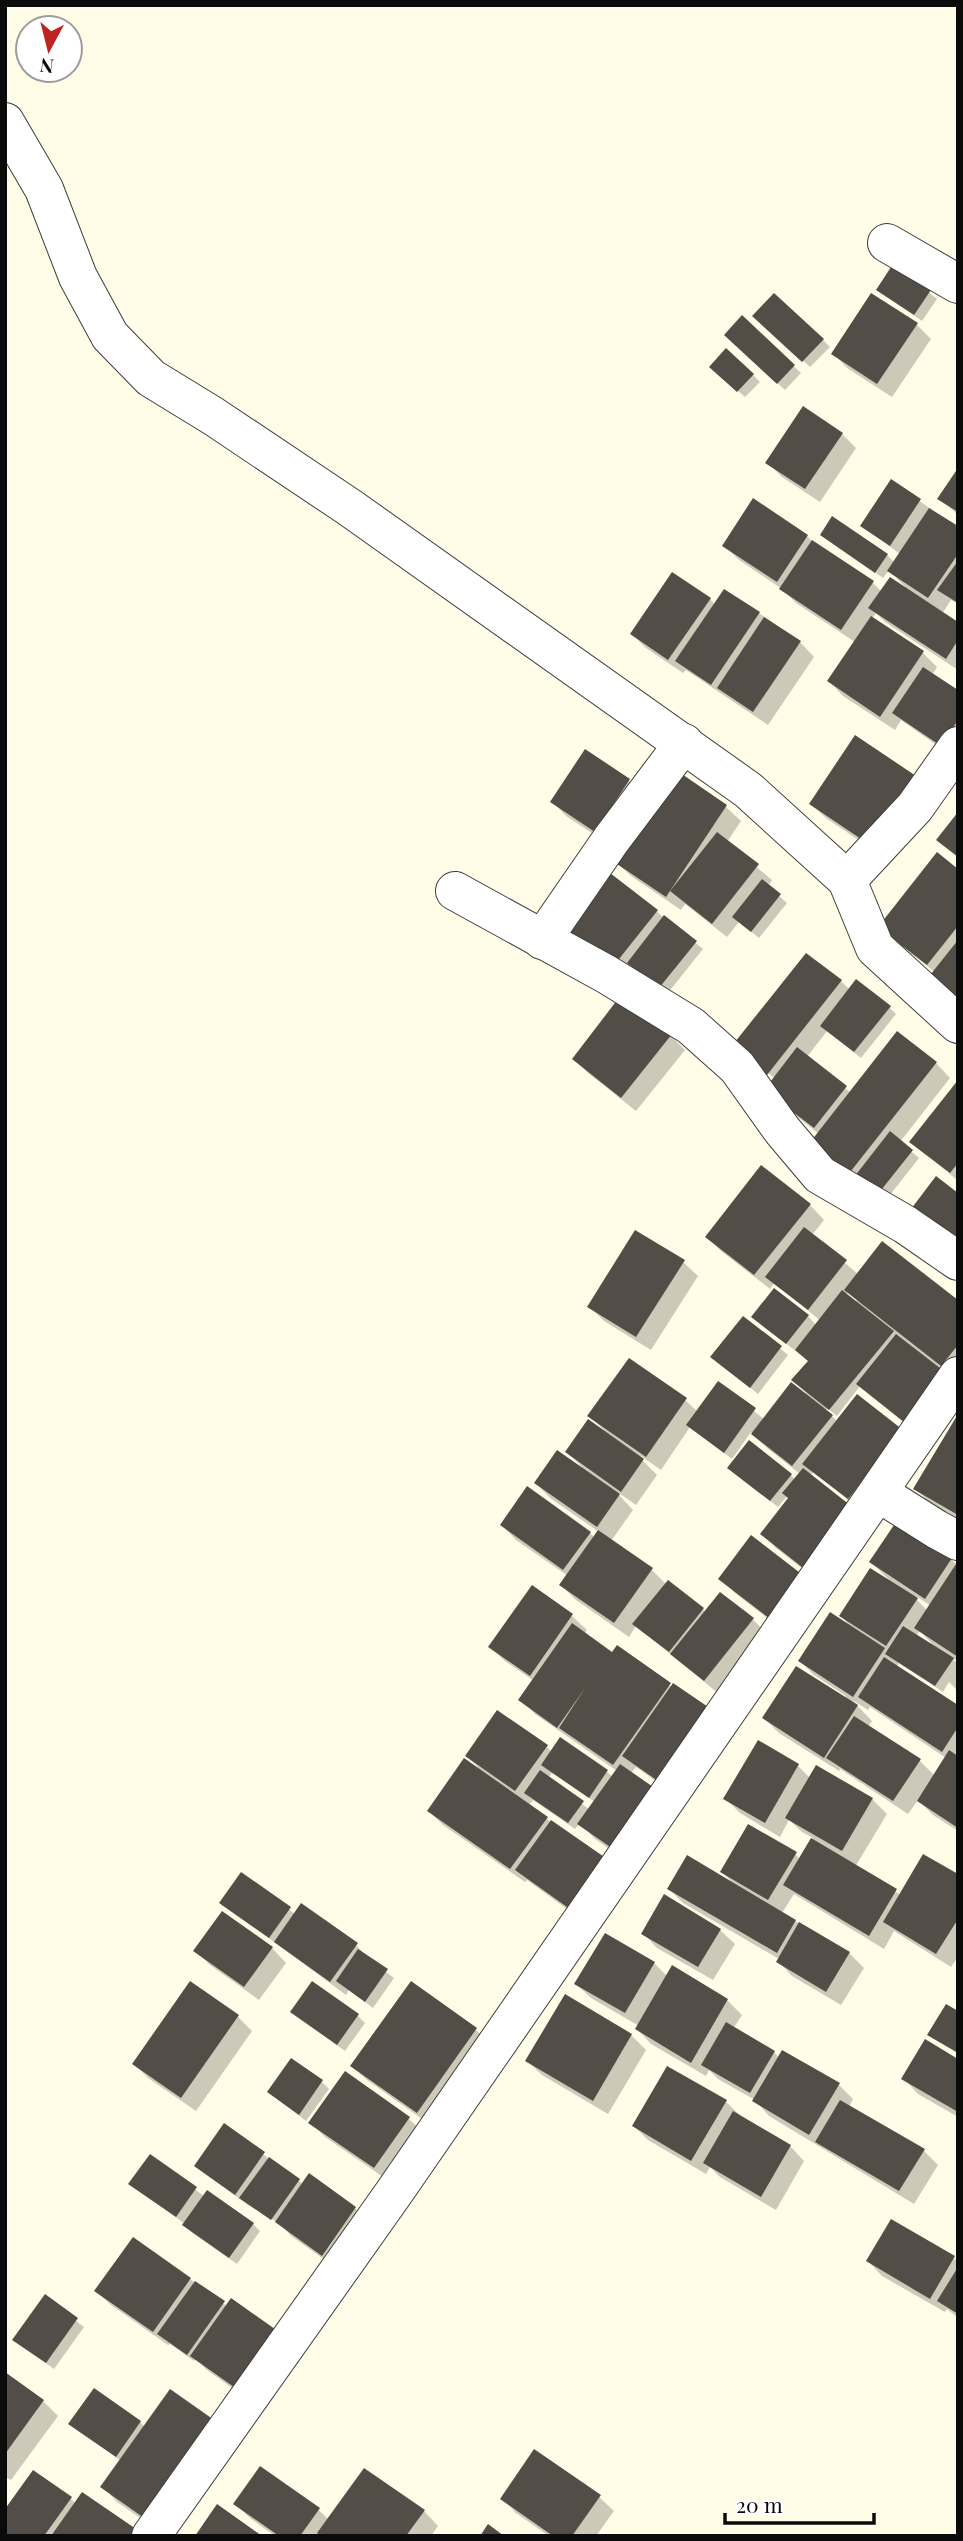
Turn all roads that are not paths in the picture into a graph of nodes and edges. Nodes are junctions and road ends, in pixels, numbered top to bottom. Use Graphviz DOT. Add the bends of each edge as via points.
graph roads {
  1 [pos="5,122"];
  2 [pos="887,243"];
  3 [pos="958,284"];
  4 [pos="684,743"];
  5 [pos="958,747"];
  6 [pos="848,880"];
  7 [pos="454,891"];
  8 [pos="542,940"];
  9 [pos="958,1024"];
  10 [pos="958,1261"];
  11 [pos="958,1376"];
  12 [pos="878,1493"];
  13 [pos="958,1541"];
  14 [pos="151,2536"];
  1 -- 4 [label="street" via="44,188 78,277 110,336 151,378 349,507"];
  2 -- 3 [label="street"];
  4 -- 6 [label="street" via="748,790"];
  4 -- 8 [label="street"];
  5 -- 6 [label="street" via="915,807"];
  6 -- 9 [label="street" via="875,948"];
  7 -- 8 [label="street"];
  8 -- 10 [label="street" via="691,1026 737,1067 820,1174"];
  11 -- 12 [label="street"];
  12 -- 13 [label="street"];
  12 -- 14 [label="street"];
}
